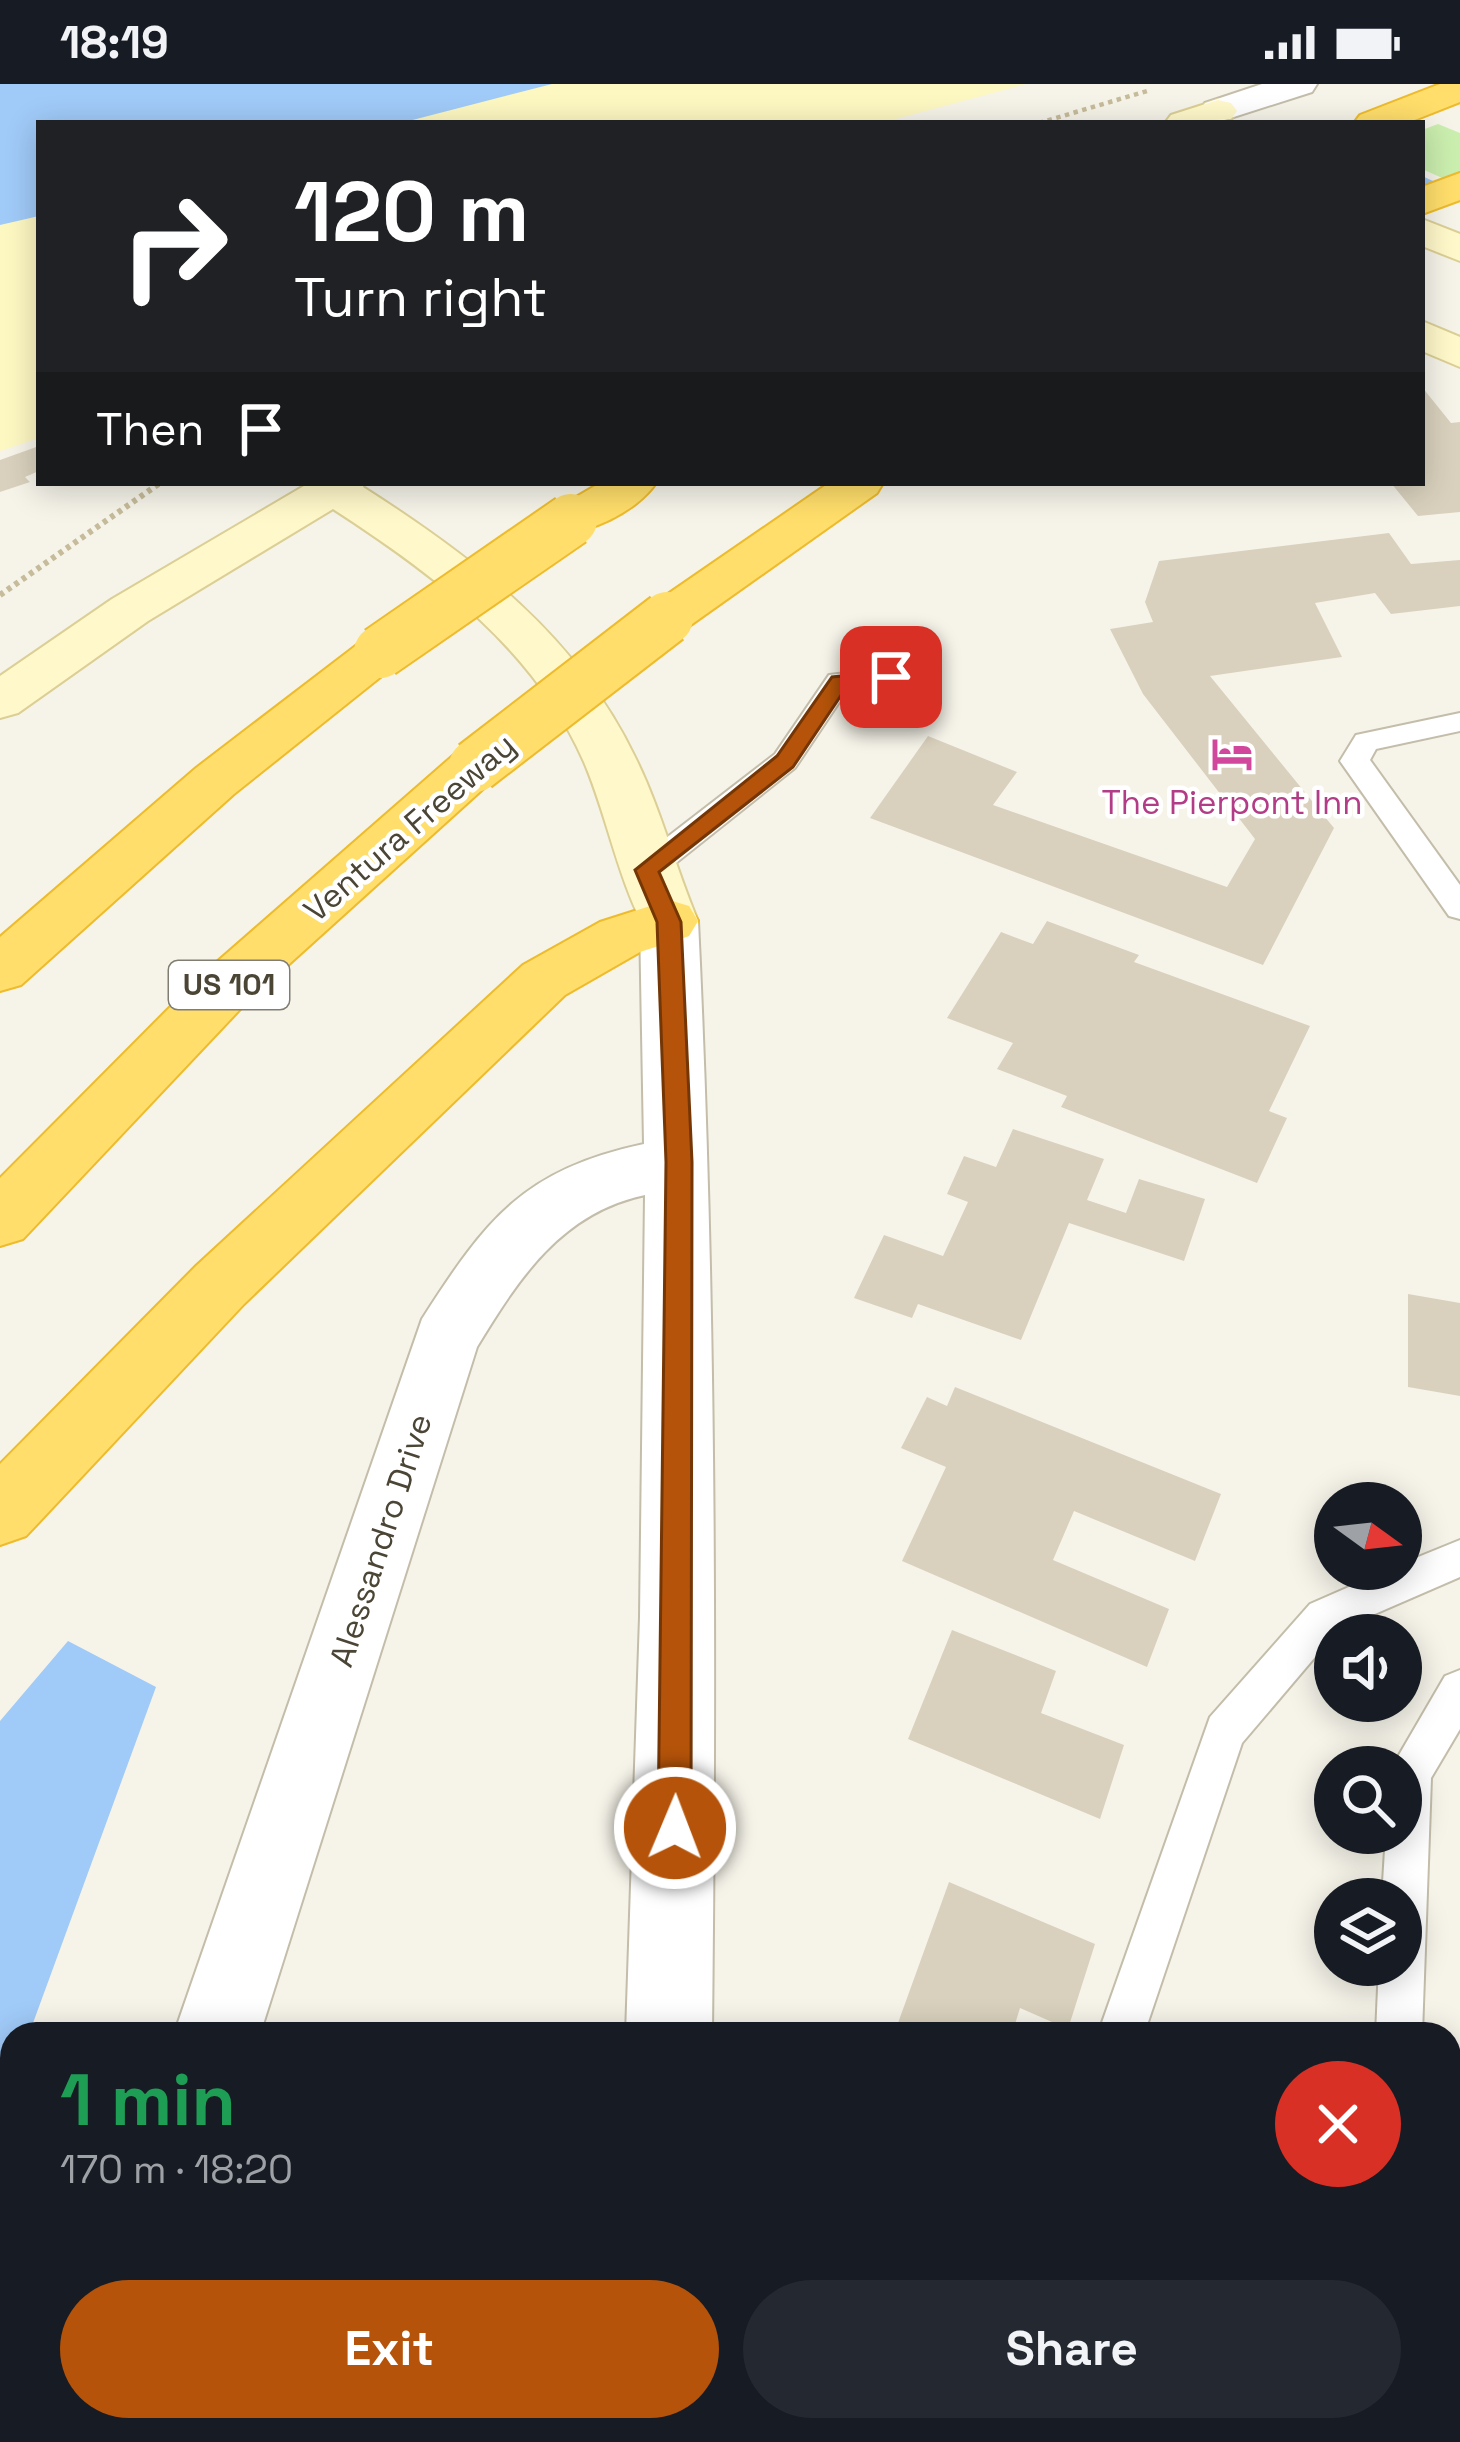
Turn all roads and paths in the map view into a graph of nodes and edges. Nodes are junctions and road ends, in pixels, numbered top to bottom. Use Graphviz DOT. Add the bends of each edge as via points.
graph roads {
  1 [pos="1299,84"];
  2 [pos="1460,89"];
  3 [pos="1149,91"];
  4 [pos="1050,120"];
  5 [pos="1197,120"];
  6 [pos="1379,120"];
  7 [pos="1460,185"];
  8 [pos="1425,201"];
  9 [pos="1425,232"];
  10 [pos="1460,249"];
  11 [pos="1425,336"];
  12 [pos="1460,354"];
  13 [pos="156,486"];
  14 [pos="331,486"];
  15 [pos="334,486"];
  16 [pos="628,486"];
  17 [pos="856,486"];
  18 [pos="0,595"];
  19 [pos="891,677"];
  20 [pos="0,701"];
  21 [pos="1460,722"];
  22 [pos="658,896"];
  23 [pos="1460,908"];
  24 [pos="0,970"];
  25 [pos="679,1162"];
  26 [pos="0,1220"];
  27 [pos="0,1514"];
  28 [pos="1460,1558"];
  29 [pos="1460,1690"];
  30 [pos="221,2022"];
  31 [pos="669,2022"];
  32 [pos="1125,2022"];
  33 [pos="1400,2022"];
  1 -- 5 [label="street"];
  2 -- 6 [label="highway"];
  3 -- 4 [label="path"];
  7 -- 8 [label="highway"];
  9 -- 10 [label="main road"];
  11 -- 12 [label="main road"];
  13 -- 18 [label="path"];
  14 -- 20 [label="main road"];
  15 -- 22 [label="main road" via="435,554 528,634 597,735"];
  16 -- 24 [label="highway, bridge" via="380,652 215,782"];
  17 -- 26 [label="highway, Ventura Freeway / US 101, bridge" via="475,766 224,989"];
  19 -- 22 [label="lane" via="839,682 785,761"];
  21 -- 23 [label="lane" via="1366,742 1355,761"];
  22 -- 25 [label="street"];
  22 -- 27 [label="highway" via="620,937 544,980 220,1285"];
  25 -- 30 [label="street, Alessandro Drive" via="608,1175 550,1204 500,1253 446,1340"];
  25 -- 31 [label="street"];
  28 -- 32 [label="lane" via="1324,1617 1225,1731"];
  29 -- 33 [label="lane" via="1411,1774"];
}
